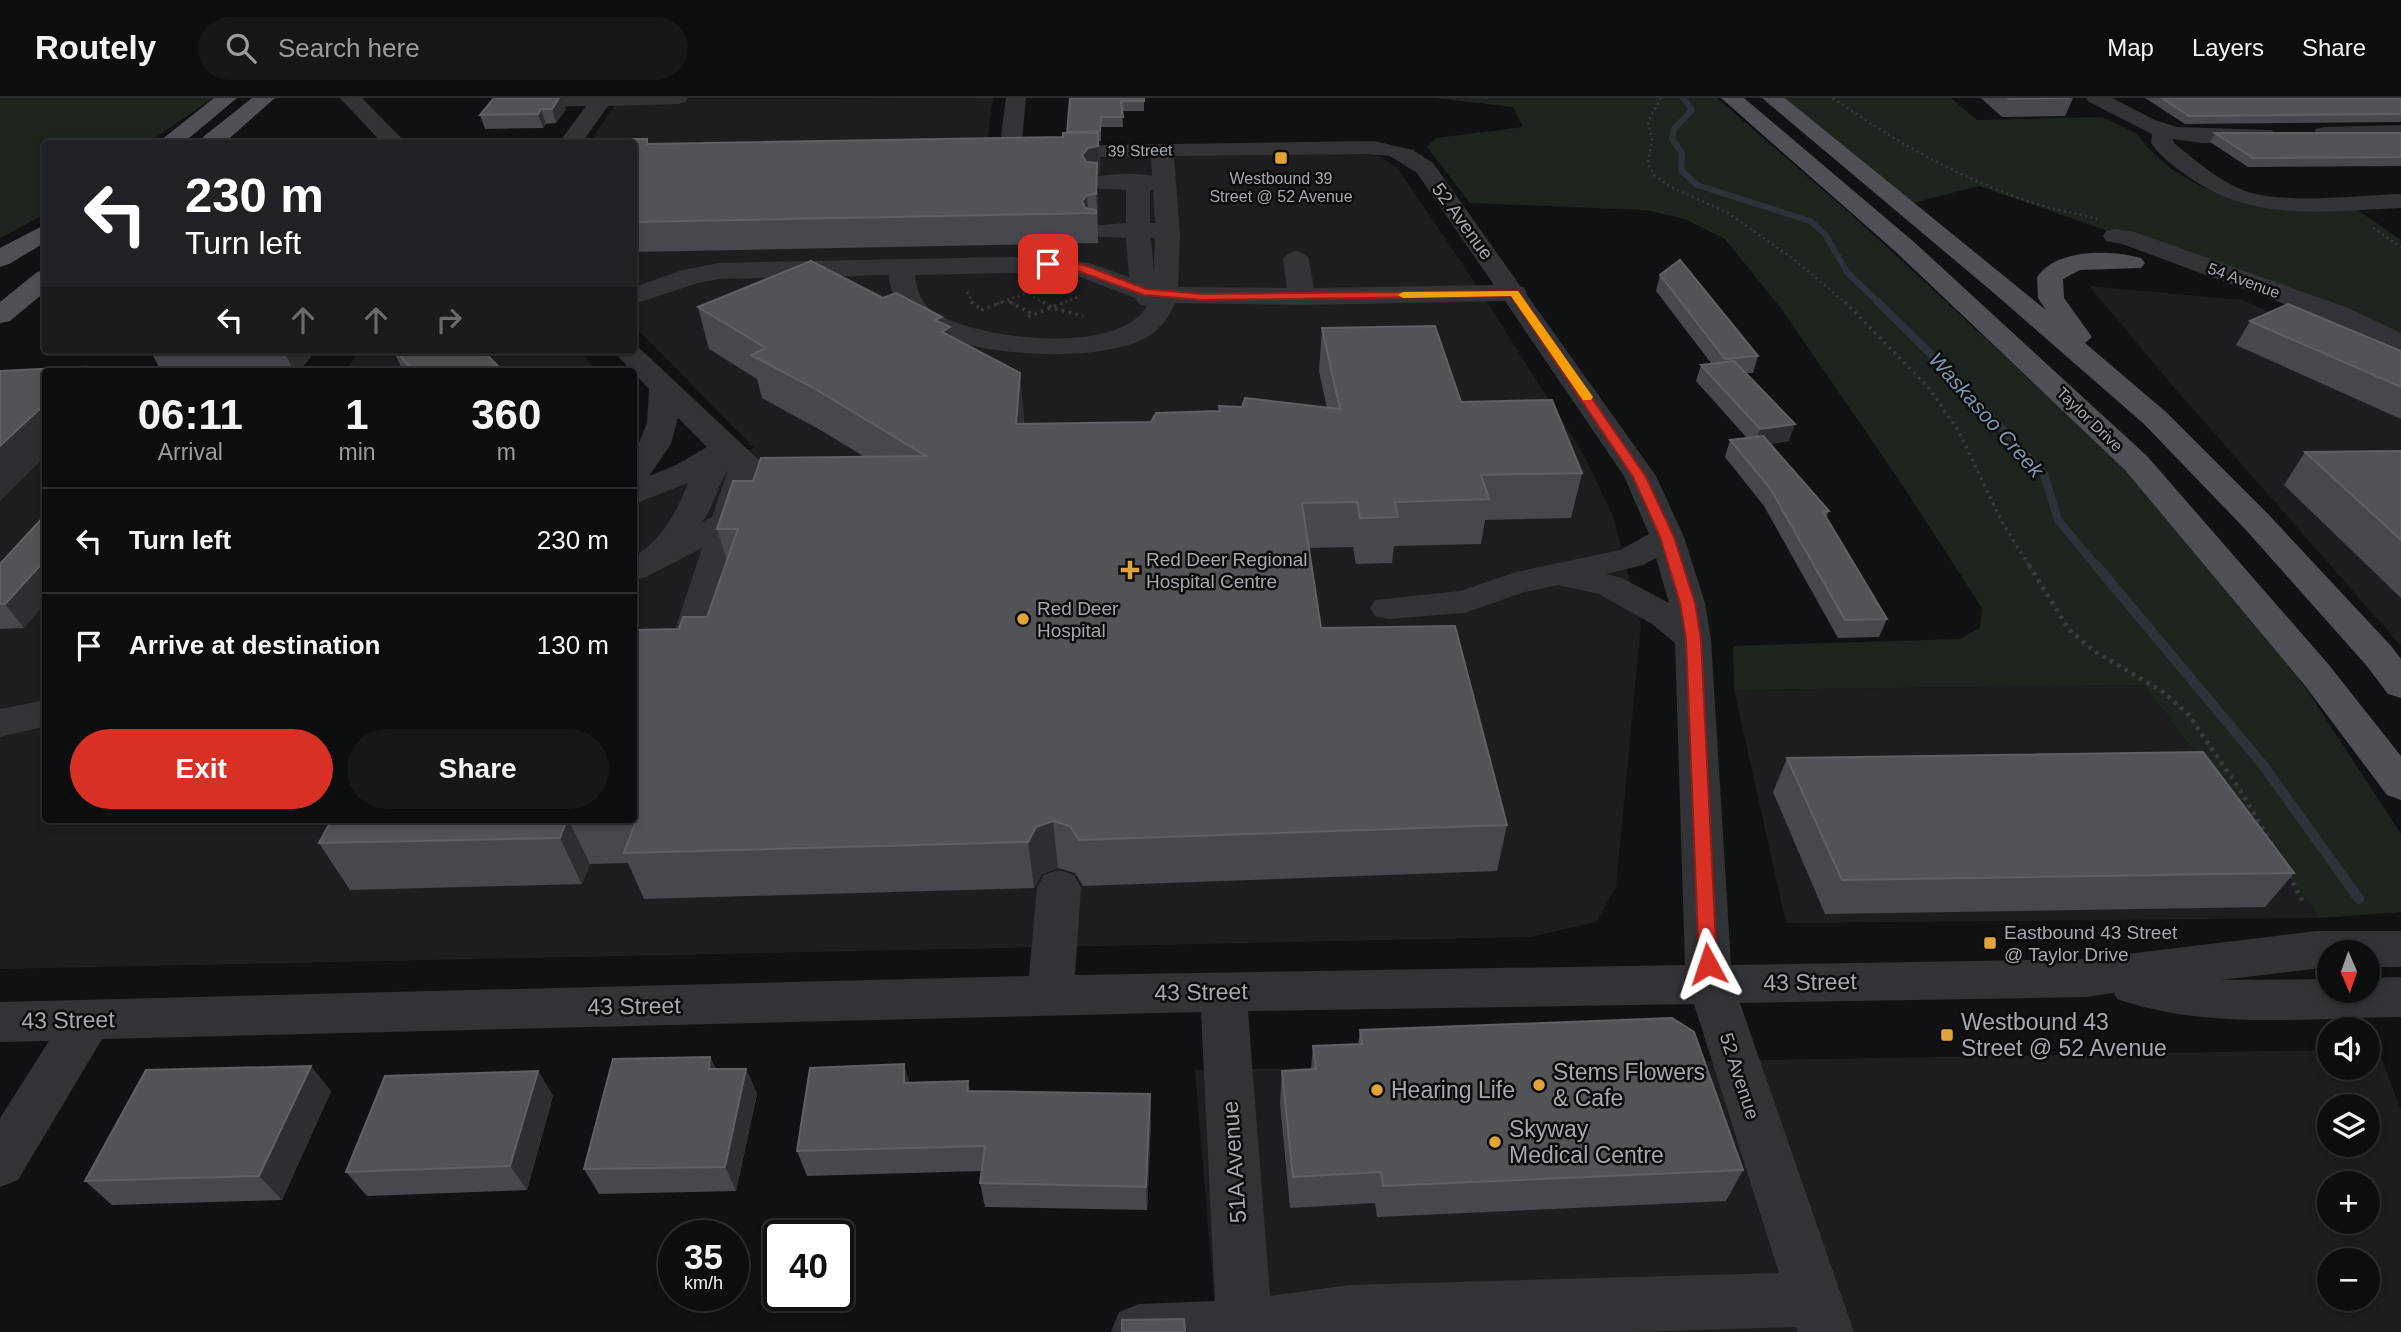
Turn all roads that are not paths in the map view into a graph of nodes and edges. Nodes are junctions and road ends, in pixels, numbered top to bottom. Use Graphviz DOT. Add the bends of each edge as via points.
graph roads {
  1 [pos="228,98"];
  2 [pos="265,98"];
  3 [pos="350,98"];
  4 [pos="508,98"];
  5 [pos="678,98"];
  6 [pos="1016,98"];
  7 [pos="1731,98"];
  8 [pos="1772,98"];
  9 [pos="2096,98"];
  10 [pos="602,99"];
  11 [pos="2163,131"];
  12 [pos="2401,132"];
  13 [pos="172,140"];
  14 [pos="214,140"];
  15 [pos="392,140"];
  16 [pos="572,140"];
  17 [pos="1136,150"];
  18 [pos="1162,150"];
  19 [pos="1394,150"];
  20 [pos="1098,183"];
  21 [pos="1138,183"];
  22 [pos="1163,183"];
  23 [pos="2401,201"];
  24 [pos="1166,230"];
  25 [pos="1098,231"];
  26 [pos="42,234"];
  27 [pos="1139,237"];
  28 [pos="1296,259"];
  29 [pos="0,260"];
  30 [pos="2132,263"];
  31 [pos="903,266"];
  32 [pos="1080,268"];
  33 [pos="42,281"];
  34 [pos="1515,293"];
  35 [pos="637,295"];
  36 [pos="1302,297"];
  37 [pos="1156,299"];
  38 [pos="0,315"];
  39 [pos="2370,331"];
  40 [pos="2401,344"];
  41 [pos="628,354"];
  42 [pos="2100,371"];
  43 [pos="648,378"];
  44 [pos="726,449"];
  45 [pos="637,470"];
  46 [pos="637,493"];
  47 [pos="637,500"];
  48 [pos="687,520"];
  49 [pos="727,523"];
  50 [pos="1667,537"];
  51 [pos="645,564"];
  52 [pos="1561,575"];
  53 [pos="1388,608"];
  54 [pos="691,636"];
  55 [pos="1693,639"];
  56 [pos="2401,685"];
  57 [pos="42,714"];
  58 [pos="0,723"];
  59 [pos="2401,785"];
  60 [pos="1059,887"];
  61 [pos="2401,949"];
  62 [pos="2086,978"];
  63 [pos="1710,984"];
  64 [pos="1223,992"];
  65 [pos="1051,995"];
  66 [pos="2401,997"];
  67 [pos="89,1019"];
  68 [pos="0,1022"];
  69 [pos="0,1163"];
  70 [pos="1820,1316"];
  71 [pos="1245,1330"];
  72 [pos="1139,1332"];
  1 -- 13 [label="main road"];
  2 -- 14 [label="main road"];
  3 -- 15 [label="street"];
  4 -- 10 [label="street"];
  5 -- 10 [label="street"];
  6 -- 17 [label="street, 39 Street" via="1000,152"];
  7 -- 59 [label="main road, Taylor Drive" via="1905,247 2136,463 2316,674"];
  8 -- 42 [label="main road"];
  9 -- 11 [label="street"];
  10 -- 16 [label="street"];
  11 -- 12 [label="street" via="2193,136"];
  11 -- 23 [label="street" via="2165,148 2241,197 2269,203"];
  17 -- 18 [label="street, 39 Street"];
  17 -- 21 [label="street"];
  18 -- 19 [label="street, 39 Street"];
  18 -- 22 [label="street"];
  19 -- 34 [label="street, 52 Avenue" via="1425,168"];
  20 -- 21 [label="street"];
  21 -- 22 [label="street"];
  21 -- 27 [label="street"];
  22 -- 24 [label="street"];
  24 -- 27 [label="street"];
  24 -- 37 [label="street" via="1168,282"];
  25 -- 27 [label="street"];
  26 -- 29 [label="main road"];
  27 -- 32 [label="street" via="1112,261"];
  27 -- 37 [label="street"];
  28 -- 36 [label="street"];
  30 -- 39 [label="street, 54 Avenue" via="2223,285"];
  30 -- 39 [label="street, 54 Avenue" via="2115,236 2338,314"];
  30 -- 42 [label="main road" via="2075,264 2050,277 2051,298"];
  31 -- 32 [label="street" via="1048,264"];
  31 -- 35 [label="street" via="719,271"];
  31 -- 37 [label="street" via="901,275 910,302 923,317 990,340 1032,346 1088,345 1121,338 1147,326"];
  32 -- 37 [label="street"];
  33 -- 38 [label="main road"];
  34 -- 36 [label="street"];
  34 -- 50 [label="street, 52 Avenue" via="1629,457"];
  36 -- 37 [label="street"];
  39 -- 40 [label="street, 54 Avenue"];
  41 -- 43 [label="street"];
  42 -- 56 [label="main road" via="2155,418 2258,522"];
  43 -- 44 [label="street"];
  43 -- 45 [label="street" via="665,407 662,431"];
  44 -- 46 [label="street"];
  44 -- 48 [label="street"];
  44 -- 49 [label="street" via="746,463"];
  47 -- 48 [label="street" via="672,499 683,507"];
  48 -- 51 [label="street"];
  49 -- 51 [label="street"];
  49 -- 54 [label="street"];
  50 -- 52 [label="street" via="1631,558"];
  50 -- 55 [label="street, 52 Avenue" via="1688,603"];
  52 -- 53 [label="street" via="1516,583 1464,601"];
  52 -- 55 [label="street" via="1610,586 1665,616"];
  55 -- 63 [label="street, 52 Avenue"];
  57 -- 58 [label="street"];
  60 -- 65 [label="street"];
  61 -- 62 [label="street, 43 Street" via="2316,949"];
  62 -- 63 [label="street, 43 Street"];
  62 -- 66 [label="street" via="2226,1000"];
  63 -- 64 [label="street, 43 Street"];
  63 -- 70 [label="street, 52 Avenue"];
  64 -- 65 [label="street, 43 Street"];
  64 -- 71 [label="street, 51A Avenue"];
  65 -- 67 [label="street, 43 Street"];
  67 -- 68 [label="street, 43 Street"];
  67 -- 69 [label="street"];
  70 -- 71 [label="street" via="1349,1313"];
  71 -- 72 [label="street"];
}
